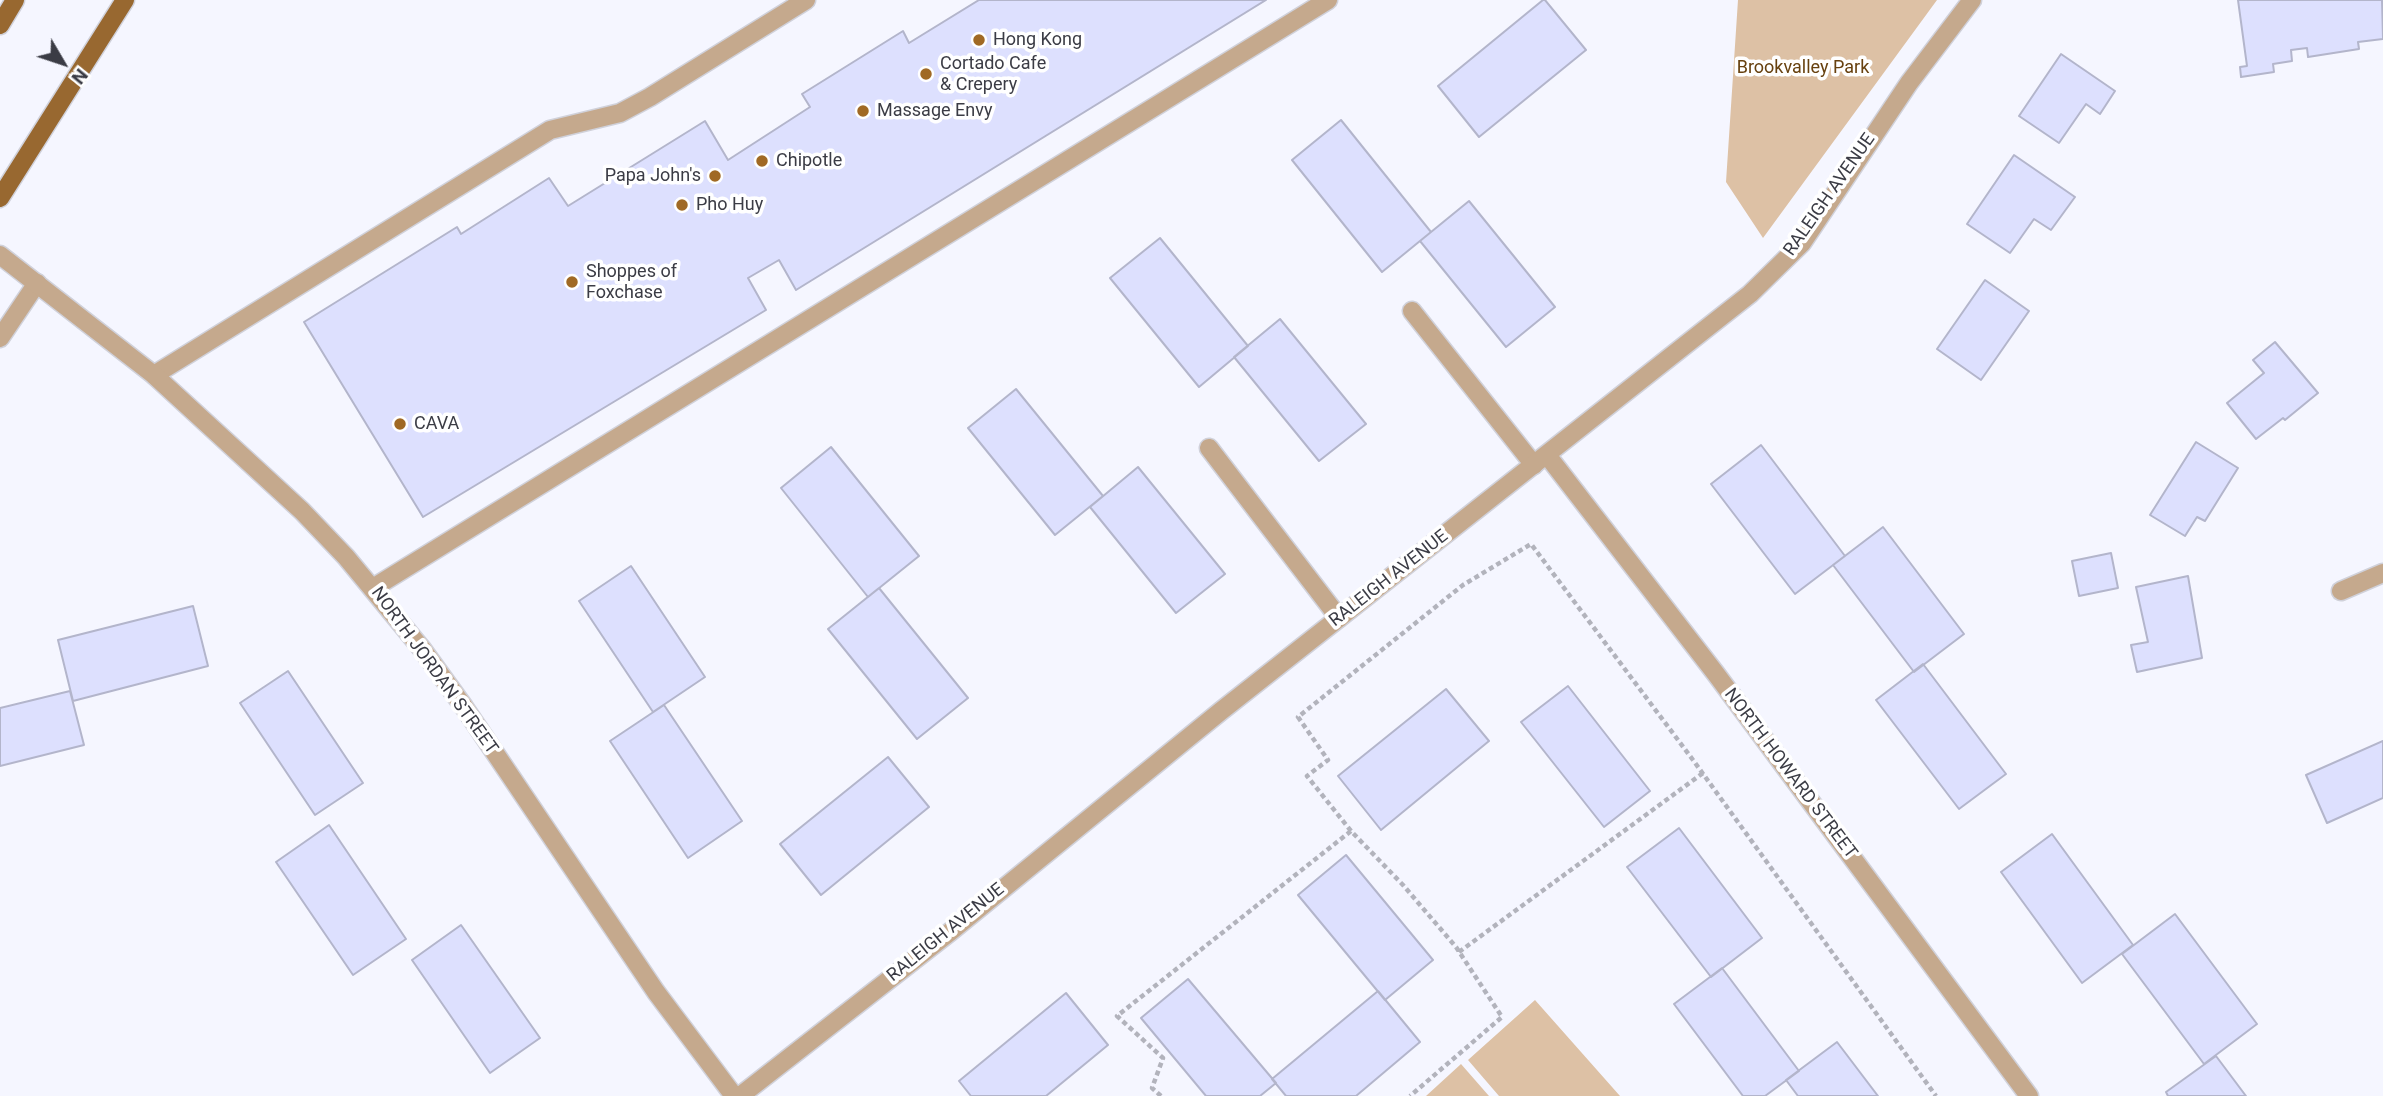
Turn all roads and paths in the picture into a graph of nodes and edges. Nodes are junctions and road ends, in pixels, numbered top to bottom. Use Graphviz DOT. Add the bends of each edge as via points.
graph roads {
  1 [pos="15,0"];
  2 [pos="125,0"];
  3 [pos="806,0"];
  4 [pos="1328,0"];
  5 [pos="1972,0"];
  6 [pos="0,25"];
  7 [pos="0,198"];
  8 [pos="0,255"];
  9 [pos="37,283"];
  10 [pos="1412,311"];
  11 [pos="0,338"];
  12 [pos="153,375"];
  13 [pos="1209,448"];
  14 [pos="1541,460"];
  15 [pos="2383,573"];
  16 [pos="373,588"];
  17 [pos="2341,591"];
  18 [pos="1339,618"];
  19 [pos="1703,773"];
  20 [pos="1351,831"];
  21 [pos="1459,952"];
  22 [pos="734,1096"];
  23 [pos="740,1096"];
  24 [pos="1161,1096"];
  25 [pos="1410,1096"];
  26 [pos="1936,1096"];
  27 [pos="2029,1096"];
  1 -- 6 [label="main road"];
  2 -- 7 [label="main road"];
  3 -- 12 [label="street" via="620,113 550,130"];
  4 -- 16 [label="street"];
  5 -- 14 [label="street, RALEIGH AVENUE" via="1909,83 1801,243 1750,294"];
  8 -- 9 [label="street, NORTH JORDAN STREET"];
  9 -- 11 [label="street"];
  9 -- 12 [label="street, NORTH JORDAN STREET"];
  10 -- 14 [label="street, NORTH HOWARD STREET"];
  12 -- 16 [label="street, NORTH JORDAN STREET" via="302,511"];
  13 -- 18 [label="street"];
  14 -- 18 [label="street, RALEIGH AVENUE"];
  14 -- 27 [label="street, NORTH HOWARD STREET" via="1716,674"];
  15 -- 17 [label="street"];
  16 -- 22 [label="street, NORTH JORDAN STREET" via="464,707 656,992"];
  18 -- 23 [label="street, RALEIGH AVENUE"];
  19 -- 20 [label="path" via="1531,544 1462,585 1298,717 1328,760 1307,776"];
  19 -- 21 [label="path"];
  19 -- 26 [label="path"];
  20 -- 21 [label="path"];
  20 -- 24 [label="path" via="1117,1016 1163,1058 1152,1088"];
  21 -- 25 [label="path" via="1502,1017"];
}
